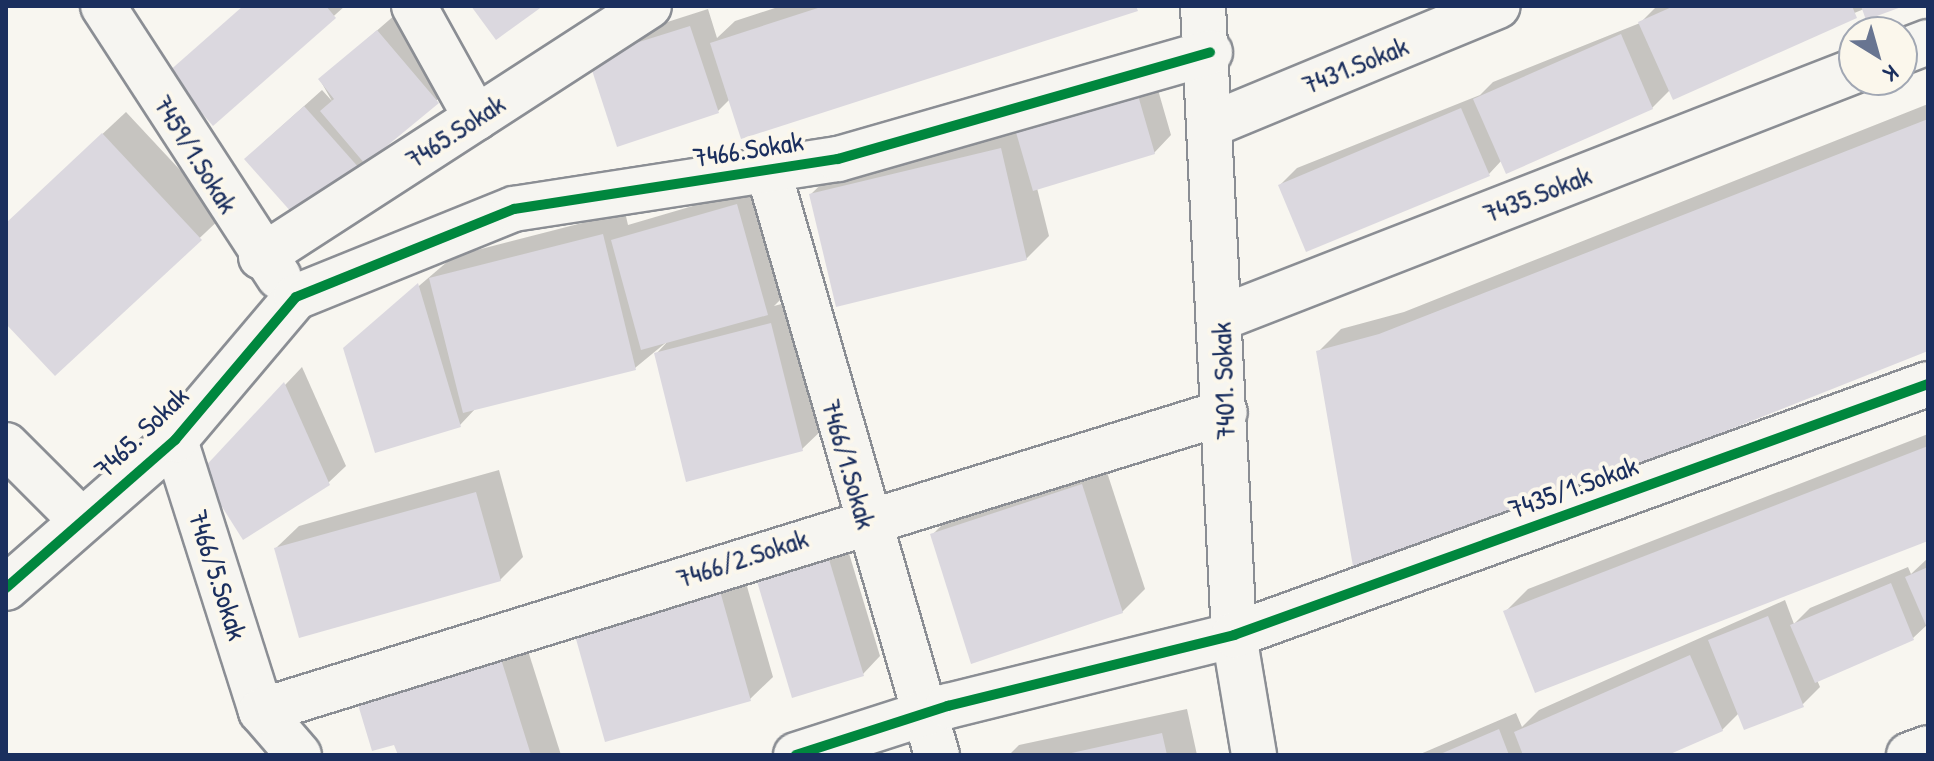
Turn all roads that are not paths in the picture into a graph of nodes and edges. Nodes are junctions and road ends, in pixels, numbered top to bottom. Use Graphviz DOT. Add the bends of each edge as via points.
graph roads {
  1 [pos="103,6"];
  2 [pos="414,6"];
  3 [pos="649,6"];
  4 [pos="1203,6"];
  5 [pos="1498,6"];
  6 [pos="1210,52"];
  7 [pos="1838,77"];
  8 [pos="476,118"];
  9 [pos="1213,124"];
  10 [pos="768,170"];
  11 [pos="261,257"];
  12 [pos="296,297"];
  13 [pos="1221,318"];
  14 [pos="1928,384"];
  15 [pos="1225,412"];
  16 [pos="175,440"];
  17 [pos="6,445"];
  18 [pos="865,519"];
  19 [pos="82,521"];
  20 [pos="6,588"];
  21 [pos="1234,635"];
  22 [pos="261,711"];
  23 [pos="924,713"];
  24 [pos="1928,748"];
  25 [pos="299,755"];
  26 [pos="796,755"];
  27 [pos="937,755"];
  28 [pos="1254,755"];
  29 [pos="1909,755"];
  1 -- 11 [label="street, 7459/1.Sokak"];
  2 -- 8 [label="street"];
  3 -- 8 [label="street, 7465.Sokak"];
  4 -- 6 [label="street, 7401. Sokak"];
  5 -- 9 [label="street, 7431.Sokak"];
  6 -- 9 [label="street, 7401. Sokak"];
  6 -- 10 [label="street, 7466.Sokak" via="838,159"];
  7 -- 13 [label="street, 7435.Sokak"];
  8 -- 11 [label="street, 7465.Sokak"];
  9 -- 13 [label="street, 7401. Sokak"];
  10 -- 12 [label="street, 7466.Sokak" via="514,209"];
  10 -- 18 [label="street, 7466/1.Sokak"];
  11 -- 12 [label="street, 7459/1.Sokak"];
  12 -- 16 [label="street, 7465. Sokak"];
  13 -- 15 [label="street, 7401. Sokak"];
  14 -- 21 [label="street, 7435/1.Sokak"];
  15 -- 18 [label="street, 7466/2.Sokak"];
  15 -- 21 [label="street, 7401. Sokak"];
  16 -- 19 [label="street, 7465. Sokak"];
  16 -- 22 [label="street, 7466/5.Sokak"];
  17 -- 19 [label="street"];
  18 -- 22 [label="street, 7466/2.Sokak"];
  18 -- 23 [label="street, 7466/1.Sokak"];
  19 -- 20 [label="street, 7465. Sokak"];
  21 -- 23 [label="street, 7435/1.Sokak"];
  21 -- 28 [label="street, 7401. Sokak"];
  22 -- 25 [label="street"];
  23 -- 26 [label="street, 7435/1.Sokak"];
  23 -- 27 [label="street, 7466/1.Sokak"];
  24 -- 29 [label="street"];
}
